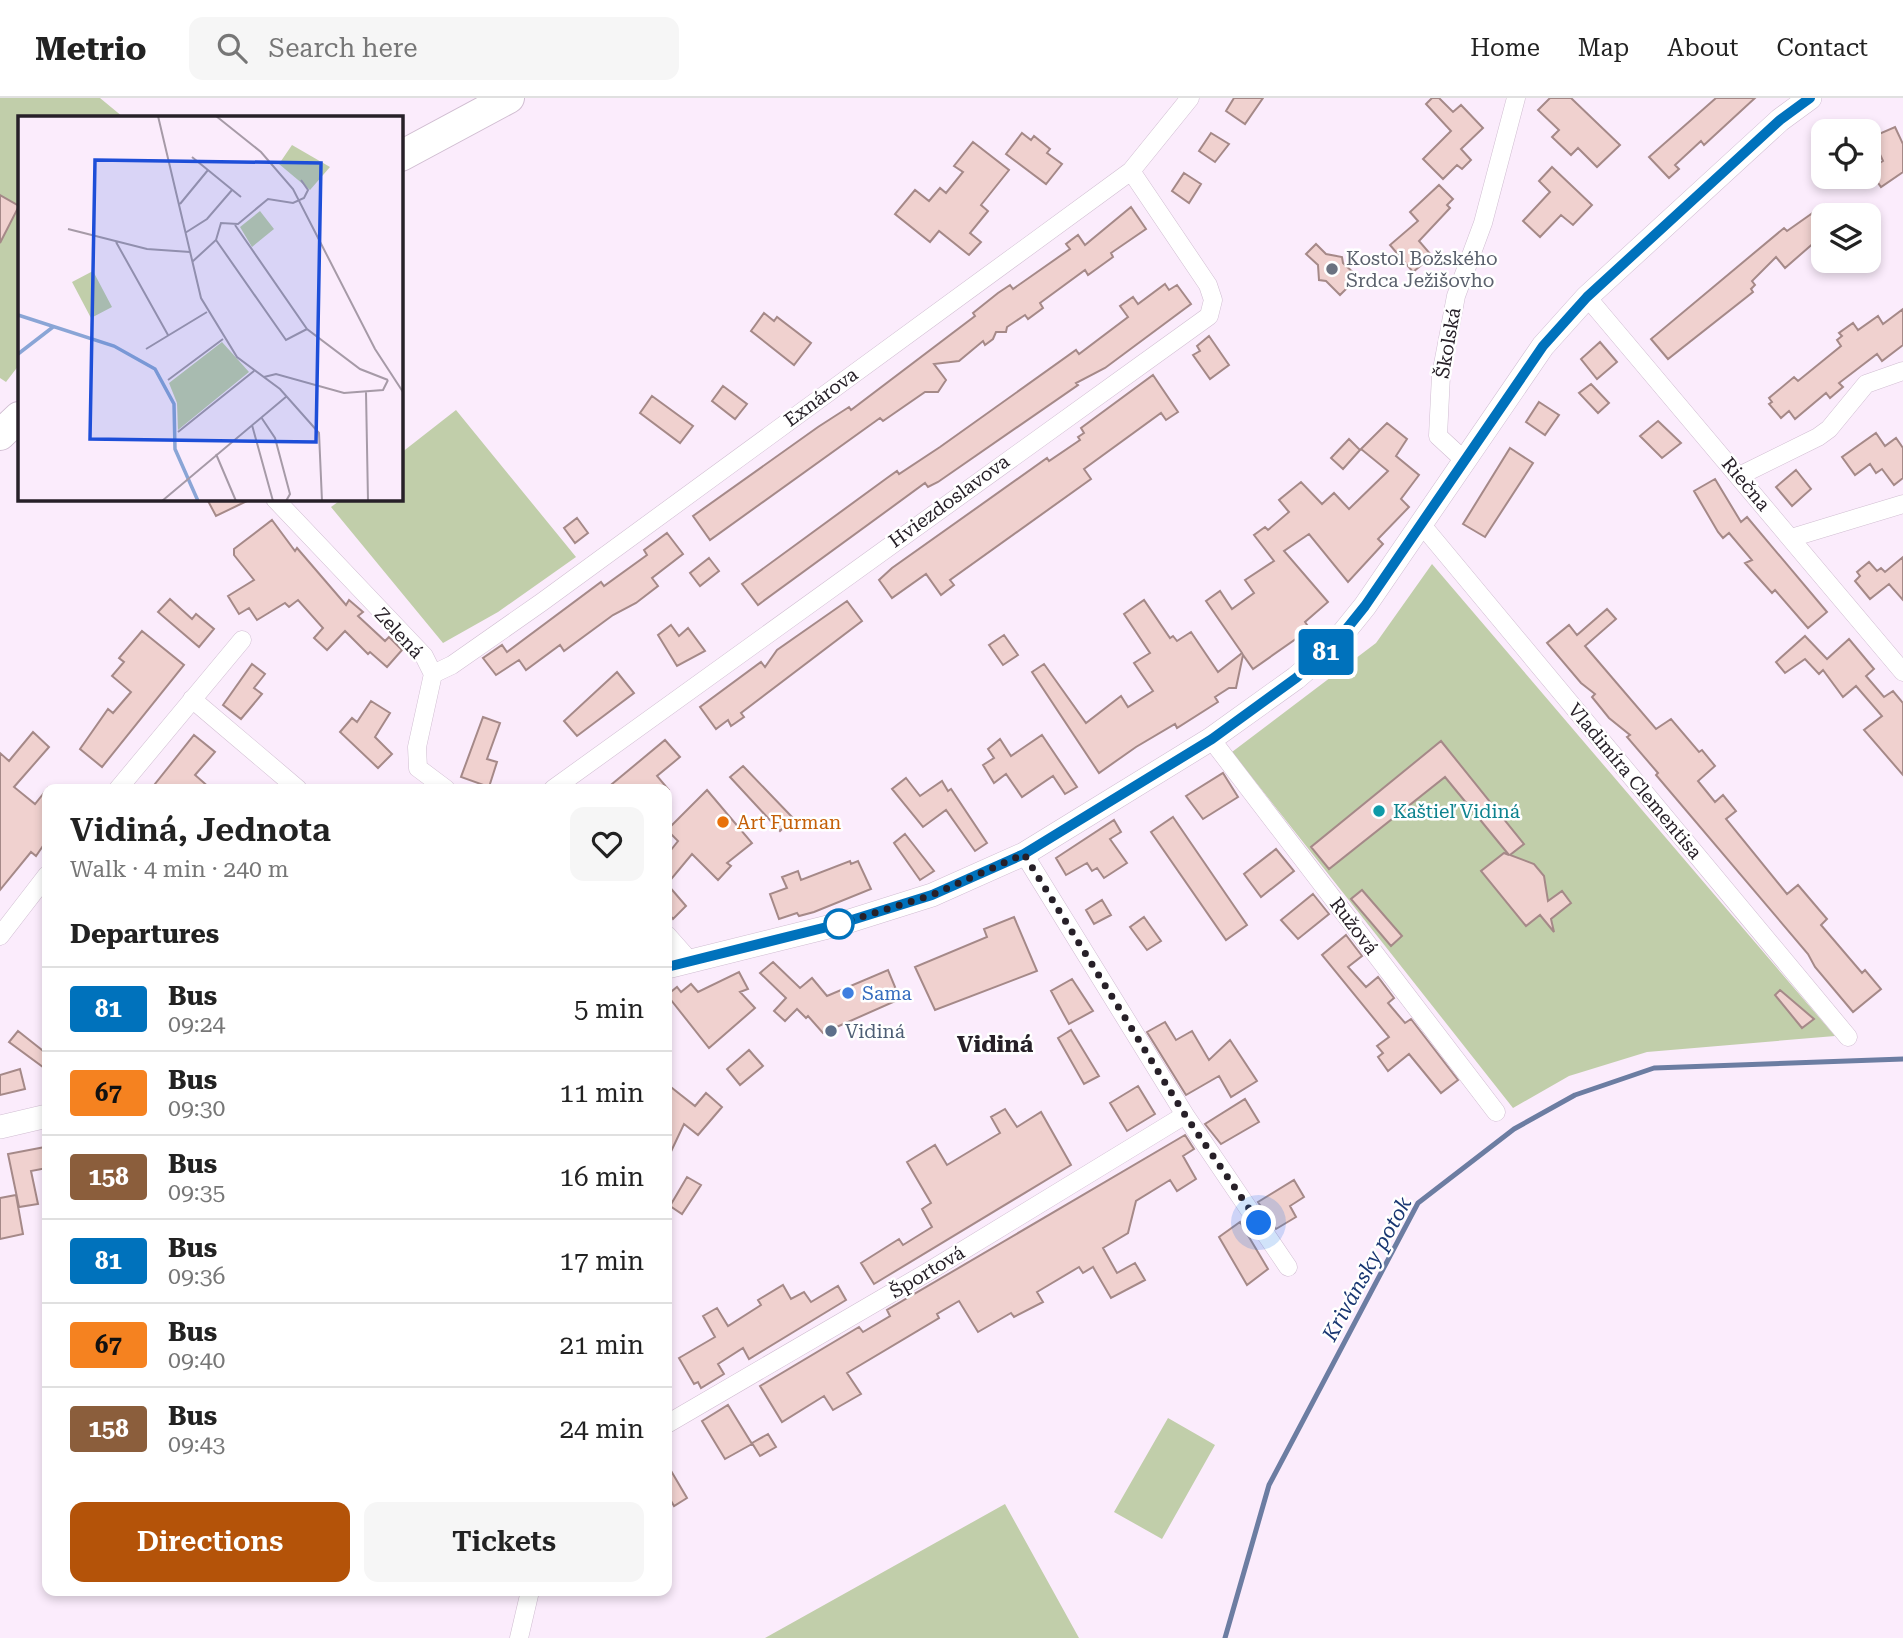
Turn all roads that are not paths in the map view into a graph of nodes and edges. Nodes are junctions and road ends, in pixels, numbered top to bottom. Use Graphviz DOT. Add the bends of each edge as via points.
graph roads {
  1 [pos="509,98"];
  2 [pos="1190,98"];
  3 [pos="1516,98"];
  4 [pos="1810,98"];
  5 [pos="402,155"];
  6 [pos="1131,170"];
  7 [pos="1587,297"];
  8 [pos="1903,371"];
  9 [pos="18,418"];
  10 [pos="0,435"];
  11 [pos="1465,461"];
  12 [pos="1739,476"];
  13 [pos="276,500"];
  14 [pos="1903,504"];
  15 [pos="1422,525"];
  16 [pos="1791,538"];
  17 [pos="242,640"];
  18 [pos="1903,672"];
  19 [pos="433,674"];
  20 [pos="192,699"];
  21 [pos="1212,739"];
  22 [pos="122,784"];
  23 [pos="292,784"];
  24 [pos="439,784"];
  25 [pos="560,784"];
  26 [pos="1024,854"];
  27 [pos="42,881"];
  28 [pos="0,936"];
  29 [pos="672,940"];
  30 [pos="690,961"];
  31 [pos="672,966"];
  32 [pos="1848,1037"];
  33 [pos="1496,1112"];
  34 [pos="1185,1115"];
  35 [pos="42,1117"];
  36 [pos="0,1127"];
  37 [pos="1288,1267"];
  38 [pos="672,1421"];
  39 [pos="529,1596"];
  40 [pos="519,1638"];
  1 -- 5 [label="main road"];
  2 -- 6 [label="street, Exnárova"];
  3 -- 11 [label="street, Školská" via="1483,223 1456,296 1441,375 1438,436"];
  4 -- 7 [label="street" via="1780,120"];
  6 -- 19 [label="street, Exnárova" via="542,602"];
  6 -- 25 [label="street, Hviezdoslavova" via="1208,285 1213,300 1209,316"];
  7 -- 11 [label="street" via="1543,346"];
  7 -- 12 [label="street, Riečna"];
  8 -- 12 [label="street" via="1866,384 1818,437"];
  9 -- 10 [label="main road"];
  11 -- 15 [label="street"];
  12 -- 16 [label="street, Riečna"];
  13 -- 19 [label="street, Zelená" via="424,656"];
  14 -- 16 [label="street"];
  15 -- 21 [label="street" via="1332,647"];
  15 -- 32 [label="street, Vladimíra Clementisa"];
  16 -- 18 [label="street, Riečna"];
  17 -- 20 [label="street"];
  19 -- 24 [label="street, Zelená" via="417,747 418,768"];
  20 -- 22 [label="street"];
  20 -- 23 [label="street"];
  21 -- 26 [label="street"];
  21 -- 33 [label="street, Ružová"];
  26 -- 30 [label="street" via="932,895 839,924"];
  26 -- 34 [label="street"];
  27 -- 28 [label="street"];
  29 -- 30 [label="street"];
  30 -- 31 [label="street"];
  34 -- 37 [label="street"];
  34 -- 38 [label="street, Športová"];
  35 -- 36 [label="street"];
  39 -- 40 [label="street"];
}
